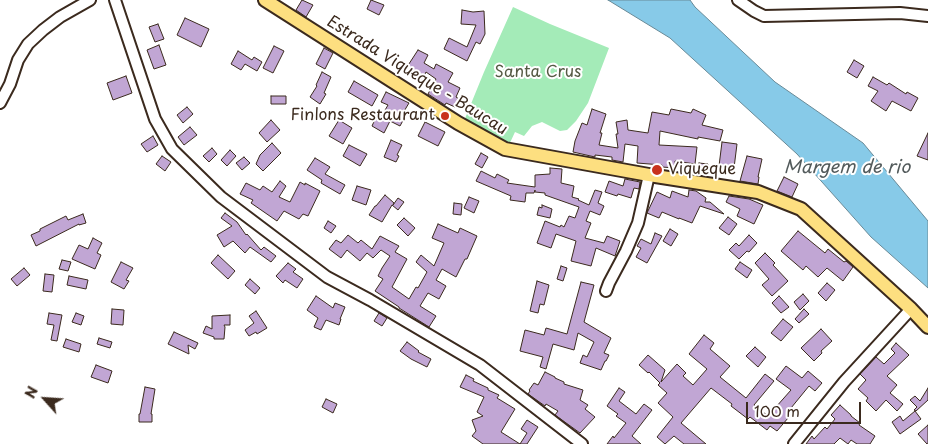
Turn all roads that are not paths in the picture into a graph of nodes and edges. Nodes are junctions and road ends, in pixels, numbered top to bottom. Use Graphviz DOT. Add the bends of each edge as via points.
graph roads {
  1 [pos="90,0"];
  2 [pos="115,0"];
  3 [pos="265,0"];
  4 [pos="738,0"];
  5 [pos="928,16"];
  6 [pos="0,103"];
  7 [pos="649,175"];
  8 [pos="606,291"];
  9 [pos="911,309"];
  10 [pos="928,328"];
  11 [pos="582,444"];
  12 [pos="794,444"];
  1 -- 6 [label="street" via="60,17 28,44"];
  2 -- 11 [label="street" via="155,119 172,149 221,197 326,276 480,365"];
  3 -- 7 [label="main road, Estrada Viqueque - Baucau" via="458,123 505,149"];
  4 -- 5 [label="street" via="764,16 900,13"];
  7 -- 8 [label="street" via="638,224"];
  7 -- 9 [label="main road, Estrada Viqueque - Baucau" via="758,192 801,209"];
  9 -- 10 [label="main road, Estrada Viqueque - Baucau"];
  9 -- 12 [label="street" via="844,382"];
}
